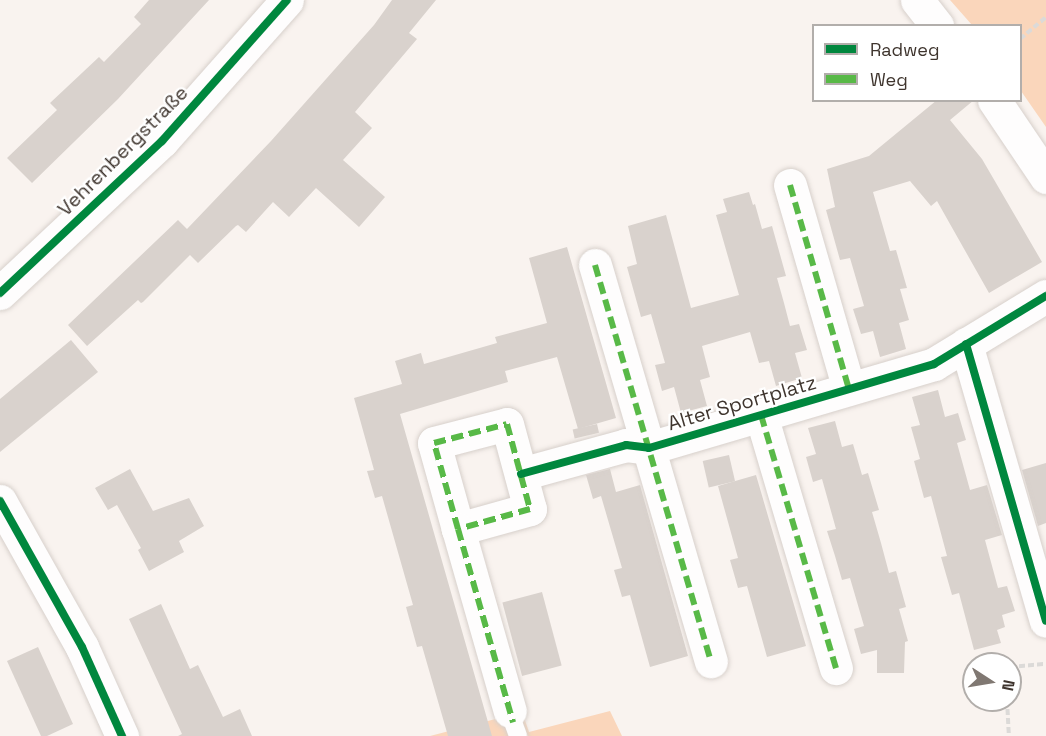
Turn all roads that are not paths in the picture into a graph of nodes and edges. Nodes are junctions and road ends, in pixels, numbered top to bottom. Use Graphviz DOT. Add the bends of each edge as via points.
graph roads {
  1 [pos="286,0"];
  2 [pos="917,0"];
  3 [pos="935,24"];
  4 [pos="995,102"];
  5 [pos="1046,177"];
  6 [pos="790,185"];
  7 [pos="595,265"];
  8 [pos="0,293"];
  9 [pos="1046,296"];
  10 [pos="966,344"];
  11 [pos="849,389"];
  12 [pos="760,415"];
  13 [pos="649,447"];
  14 [pos="521,474"];
  15 [pos="0,501"];
  16 [pos="458,529"];
  17 [pos="1046,621"];
  18 [pos="711,661"];
  19 [pos="836,668"];
  20 [pos="514,723"];
  21 [pos="122,736"];
  1 -- 8 [label="street, Vehrenbergstraße" via="162,141"];
  2 -- 3 [label="street"];
  4 -- 5 [label="street"];
  6 -- 11 [label="street"];
  7 -- 13 [label="street, Alter Sportplatz"];
  9 -- 10 [label="street, Alter Sportplatz"];
  10 -- 11 [label="street, Alter Sportplatz" via="934,364"];
  10 -- 17 [label="street"];
  11 -- 12 [label="street, Alter Sportplatz"];
  12 -- 13 [label="street, Alter Sportplatz"];
  12 -- 19 [label="street, Alter Sportplatz"];
  13 -- 14 [label="street, Alter Sportplatz" via="626,446"];
  13 -- 18 [label="street, Alter Sportplatz"];
  14 -- 16 [label="street" via="530,509"];
  14 -- 16 [label="street" via="507,424 434,443"];
  15 -- 21 [label="street" via="82,647"];
  16 -- 20 [label="street"];
}
